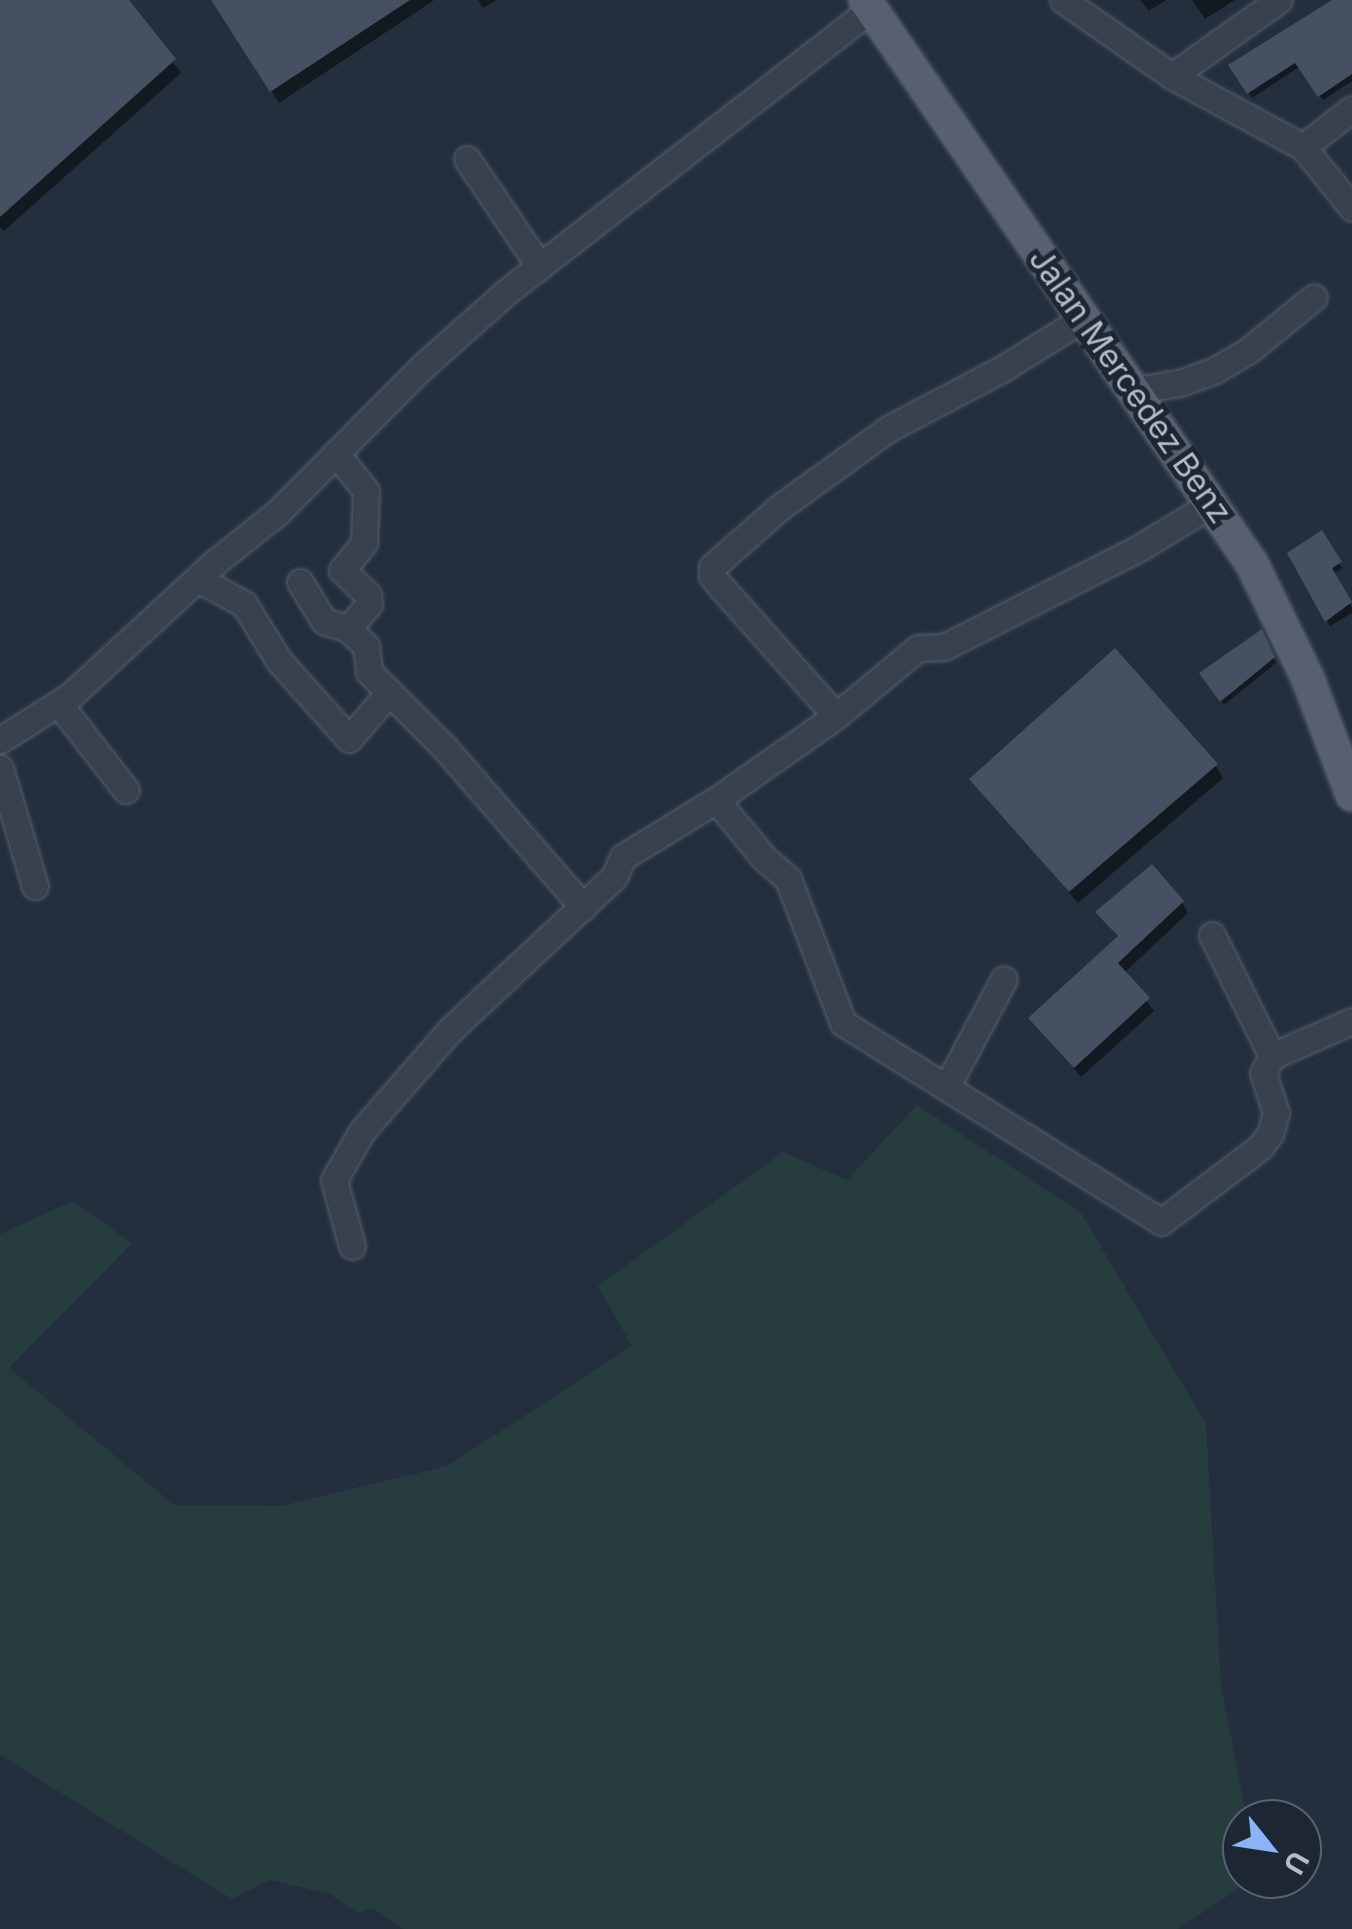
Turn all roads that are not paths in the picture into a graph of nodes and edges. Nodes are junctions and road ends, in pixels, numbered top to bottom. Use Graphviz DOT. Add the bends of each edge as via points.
graph roads {
  1 [pos="1063,0"];
  2 [pos="1279,0"];
  3 [pos="868,4"];
  4 [pos="1172,76"];
  5 [pos="1352,109"];
  6 [pos="1302,147"];
  7 [pos="466,160"];
  8 [pos="1352,208"];
  9 [pos="540,267"];
  10 [pos="1314,297"];
  11 [pos="1084,318"];
  12 [pos="1135,390"];
  13 [pos="336,453"];
  14 [pos="1213,503"];
  15 [pos="198,579"];
  16 [pos="300,582"];
  17 [pos="348,629"];
  18 [pos="389,692"];
  19 [pos="59,704"];
  20 [pos="836,716"];
  21 [pos="0,740"];
  22 [pos="0,768"];
  23 [pos="126,790"];
  24 [pos="1352,795"];
  25 [pos="716,800"];
  26 [pos="35,886"];
  27 [pos="583,906"];
  28 [pos="1212,935"];
  29 [pos="1004,979"];
  30 [pos="1352,1021"];
  31 [pos="1272,1056"];
  32 [pos="947,1086"];
  33 [pos="352,1246"];
  1 -- 4 [label="street"];
  2 -- 4 [label="street"];
  3 -- 9 [label="street"];
  3 -- 11 [label="main road, Jalan Mercedez Benz"];
  4 -- 6 [label="street"];
  5 -- 6 [label="street"];
  6 -- 8 [label="street"];
  7 -- 9 [label="street"];
  9 -- 13 [label="street" via="422,366"];
  10 -- 12 [label="street" via="1215,370 1180,384"];
  11 -- 12 [label="main road, Jalan Mercedez Benz"];
  11 -- 20 [label="street" via="888,430 718,558 712,576"];
  12 -- 14 [label="main road, Jalan Mercedez Benz"];
  13 -- 15 [label="street"];
  13 -- 17 [label="street" via="366,491 368,508 364,543 342,570 369,604"];
  14 -- 20 [label="street" via="944,647 918,648"];
  14 -- 24 [label="main road, Jalan Mercedez Benz" via="1252,564 1308,678"];
  15 -- 18 [label="street" via="244,604 280,662 348,739"];
  15 -- 19 [label="street"];
  16 -- 17 [label="street" via="324,621"];
  17 -- 18 [label="street" via="366,646 368,672"];
  18 -- 27 [label="street"];
  19 -- 21 [label="street"];
  19 -- 23 [label="street"];
  20 -- 25 [label="street"];
  22 -- 26 [label="street"];
  25 -- 27 [label="street" via="623,856 616,874"];
  25 -- 32 [label="street" via="788,879 843,1023"];
  27 -- 33 [label="street" via="450,1030 362,1131 334,1180"];
  28 -- 31 [label="street"];
  29 -- 32 [label="street"];
  30 -- 31 [label="street"];
  31 -- 32 [label="street" via="1263,1072 1276,1113 1270,1134 1161,1222"];
}
